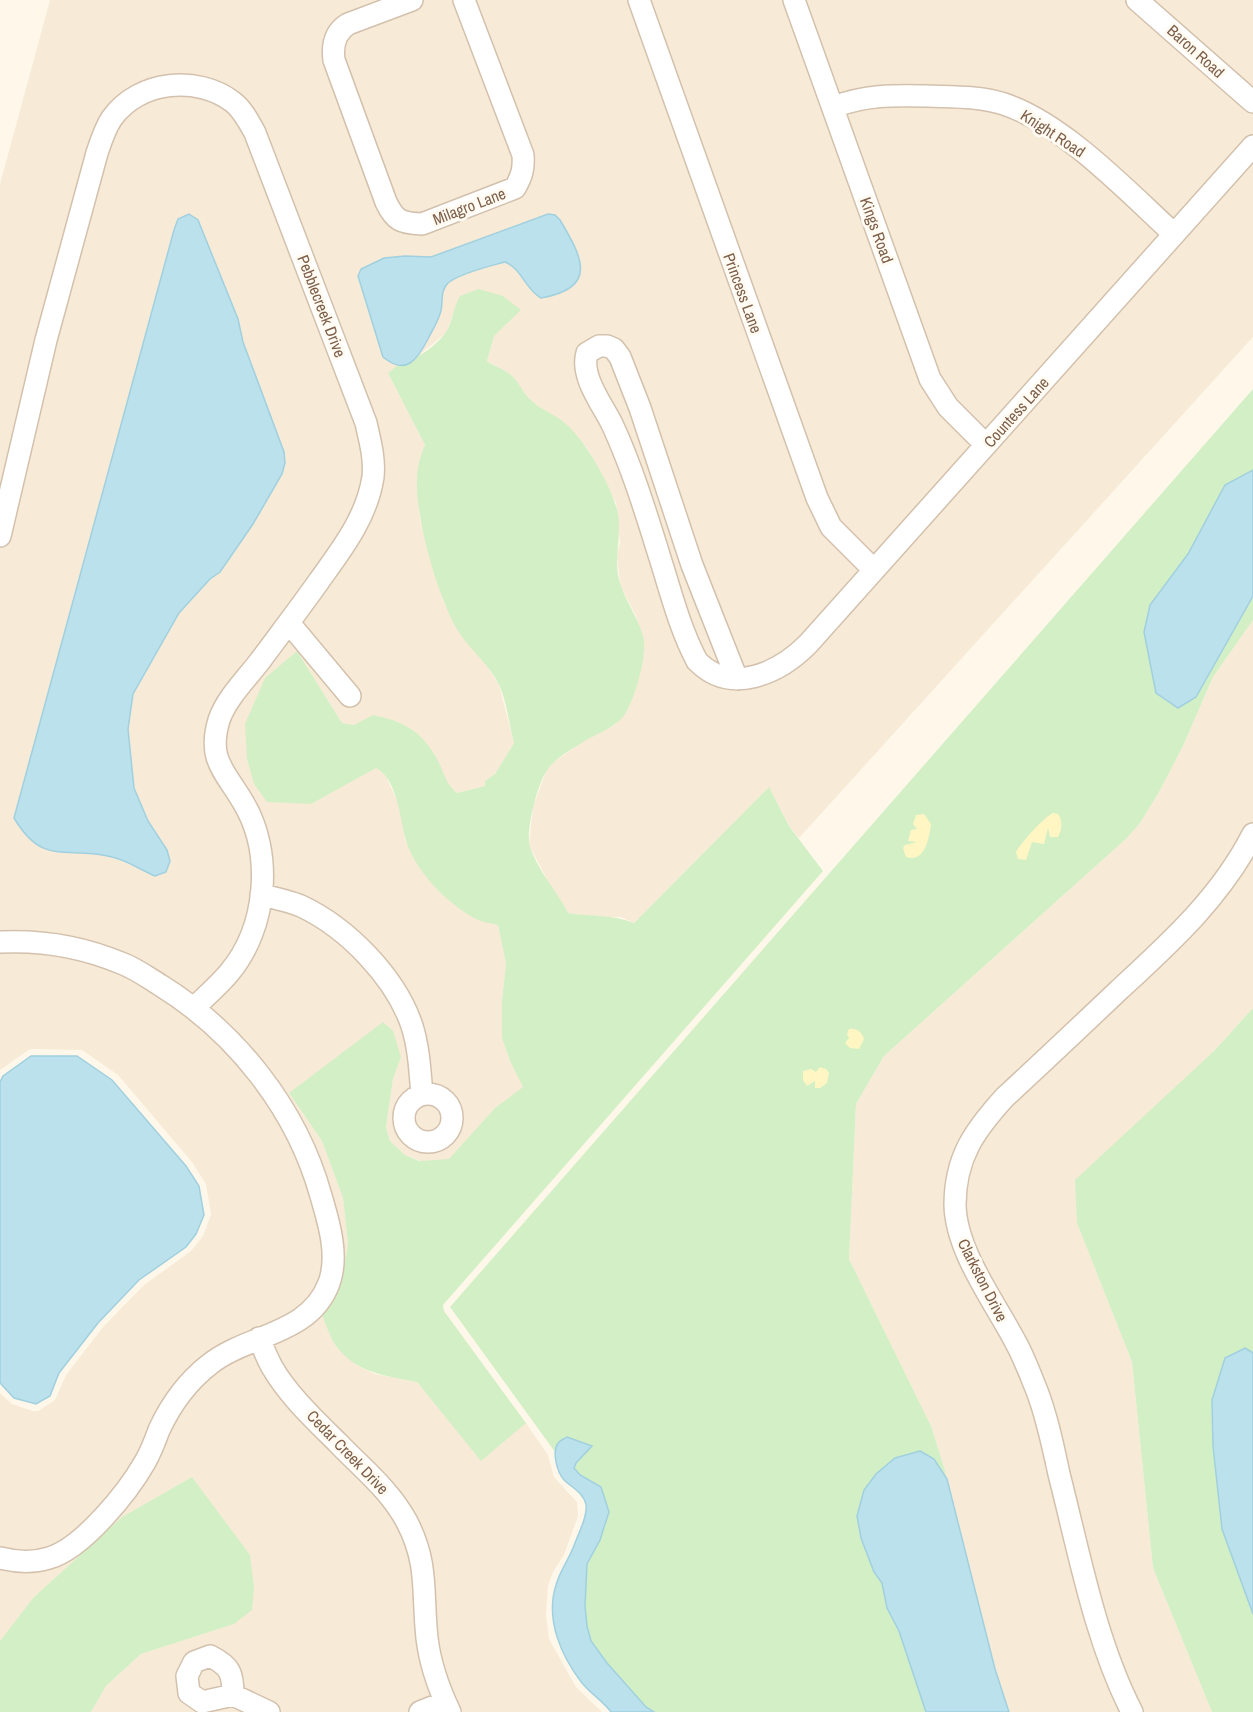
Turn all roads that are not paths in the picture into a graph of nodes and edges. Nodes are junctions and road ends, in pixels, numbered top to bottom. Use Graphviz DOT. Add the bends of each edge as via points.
graph roads {
  1 [pos="412,0"];
  2 [pos="464,0"];
  3 [pos="639,0"];
  4 [pos="794,0"];
  5 [pos="1137,0"];
  6 [pos="1253,102"];
  7 [pos="833,107"];
  8 [pos="1253,146"];
  9 [pos="1174,234"];
  10 [pos="986,445"];
  11 [pos="0,536"];
  12 [pos="873,570"];
  13 [pos="289,623"];
  14 [pos="737,679"];
  15 [pos="350,696"];
  16 [pos="1253,834"];
  17 [pos="261,895"];
  18 [pos="0,942"];
  19 [pos="194,1008"];
  20 [pos="422,1095"];
  21 [pos="259,1338"];
  22 [pos="0,1558"];
  23 [pos="233,1695"];
  24 [pos="448,1707"];
  25 [pos="269,1712"];
  26 [pos="420,1712"];
  27 [pos="1132,1712"];
  1 -- 2 [label="street, Milagro Lane" via="348,24 340,29 333,48 386,202 393,216 407,224 422,224 515,188 522,177 523,155"];
  3 -- 12 [label="street, Princess Lane" via="820,506 836,533"];
  4 -- 7 [label="street, Kings Road"];
  5 -- 6 [label="street, Baron Road"];
  7 -- 9 [label="street, Knight Road" via="868,96 899,95 1002,103 1023,111 1081,149"];
  7 -- 10 [label="street, Kings Road" via="930,379 948,406"];
  8 -- 9 [label="street, Countess Lane"];
  9 -- 10 [label="street, Countess Lane"];
  10 -- 12 [label="street, Countess Lane"];
  11 -- 13 [label="street, Pebblecreek Drive" via="46,340 104,134 112,118 141,94 166,86 206,87 235,104 255,133 366,423 373,454 370,490 355,529"];
  12 -- 14 [label="street, Countess Lane" via="800,652 772,671"];
  13 -- 15 [label="street"];
  13 -- 17 [label="street, Pebblecreek Drive" via="222,711 214,746 223,774 255,828 263,867"];
  14 -- 14 [label="street" via="704,668 692,651 631,471 584,363 587,353 599,346 614,349 620,357 692,564"];
  16 -- 27 [label="street, Clarkston Drive" via="1232,872 1209,902 981,1123 965,1153 956,1189 961,1240 1017,1344 1044,1410 1098,1621"];
  17 -- 19 [label="street, Pebblecreek Drive" via="251,938 230,972"];
  17 -- 20 [label="street" via="301,906 317,916 358,947 391,983 412,1028"];
  18 -- 19 [label="street" via="45,943 119,962"];
  19 -- 21 [label="street" via="243,1054 291,1122 318,1183 330,1232 333,1265 323,1296 301,1320"];
  21 -- 22 [label="street" via="212,1362 186,1387 167,1413 136,1476 78,1542 49,1558 31,1562"];
  21 -- 24 [label="street, Cedar Creek Drive" via="280,1380 377,1479 407,1521 424,1572 427,1639 434,1671"];
  23 -- 25 [label="street"];
  24 -- 26 [label="street"];
}
